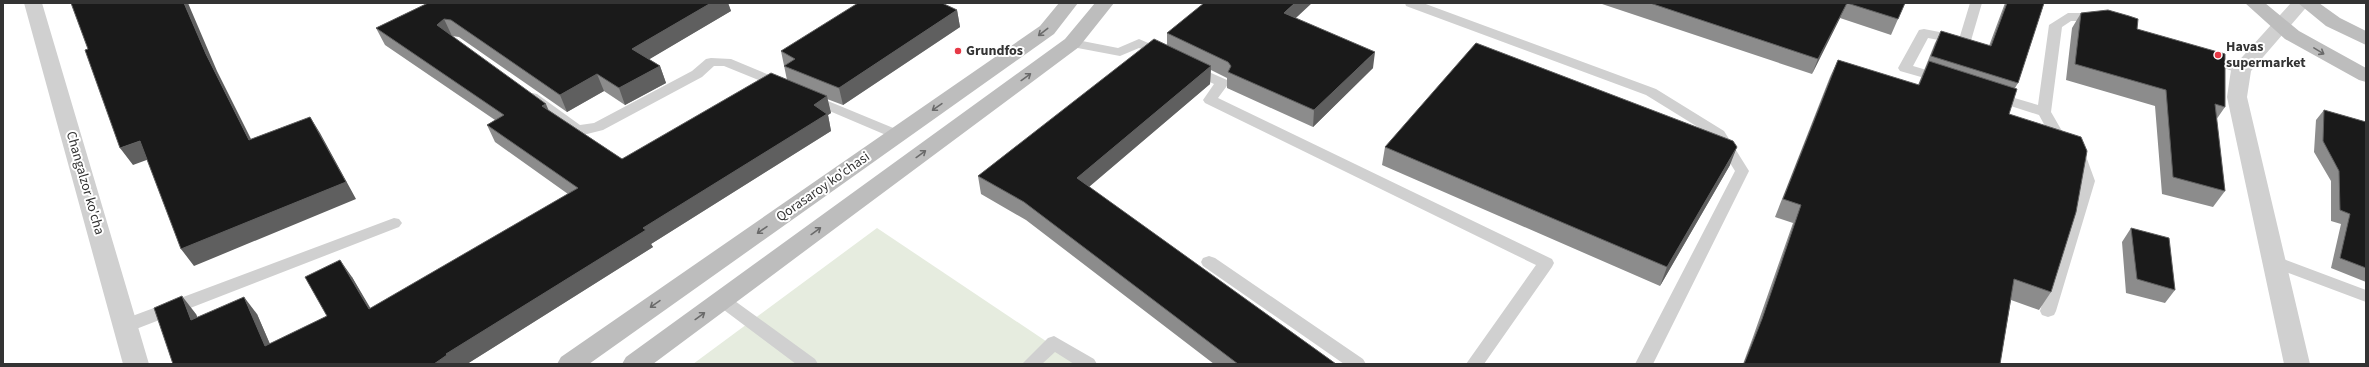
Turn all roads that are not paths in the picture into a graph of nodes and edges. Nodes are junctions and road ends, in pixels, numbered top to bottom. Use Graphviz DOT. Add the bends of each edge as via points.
graph roads {
  1 [pos="33,3"];
  2 [pos="1069,3"];
  3 [pos="1105,3"];
  4 [pos="1411,3"];
  5 [pos="1976,3"];
  6 [pos="2254,3"];
  7 [pos="2301,3"];
  8 [pos="2307,3"];
  9 [pos="2068,10"];
  10 [pos="2113,23"];
  11 [pos="2280,26"];
  12 [pos="2366,39"];
  13 [pos="1072,43"];
  14 [pos="2196,53"];
  15 [pos="2241,70"];
  16 [pos="2366,76"];
  17 [pos="1956,84"];
  18 [pos="523,91"];
  19 [pos="1978,91"];
  20 [pos="2044,112"];
  21 [pos="898,135"];
  22 [pos="394,223"];
  23 [pos="2273,261"];
  24 [pos="1209,262"];
  25 [pos="2366,296"];
  26 [pos="722,300"];
  27 [pos="2048,311"];
  28 [pos="125,326"];
  29 [pos="136,364"];
  30 [pos="570,364"];
  31 [pos="635,364"];
  32 [pos="809,364"];
  33 [pos="1031,364"];
  34 [pos="1088,364"];
  35 [pos="1357,364"];
  36 [pos="1475,364"];
  37 [pos="1644,364"];
  38 [pos="2297,364"];
  1 -- 28 [label="street, Changalzor ko'cha"];
  2 -- 21 [label="main road, Qorasaroy ko'chasi, one-way" via="1047,30"];
  3 -- 13 [label="main road"];
  4 -- 37 [label="lane" via="1651,92 1719,134 1742,171"];
  5 -- 17 [label="lane" via="1965,41 1924,33 1905,68"];
  6 -- 11 [label="main road"];
  7 -- 11 [label="street"];
  8 -- 12 [label="main road" via="2333,22"];
  9 -- 10 [label="lane"];
  9 -- 20 [label="lane" via="2056,25"];
  11 -- 15 [label="street"];
  11 -- 16 [label="main road, one-way" via="2322,53"];
  26 -- 13 [label="main road, one-way"];
  13 -- 36 [label="lane" via="1120,52 1139,43 1222,83 1210,100 1546,262"];
  14 -- 15 [label="lane"];
  15 -- 23 [label="street" via="2237,97"];
  18 -- 21 [label="lane" via="575,128 583,130 598,127 697,74 711,62 726,62"];
  19 -- 20 [label="lane"];
  20 -- 27 [label="lane" via="2056,134 2078,151 2088,181"];
  21 -- 30 [label="main road, Qorasaroy ko'chasi, one-way"];
  22 -- 28 [label="lane"];
  23 -- 25 [label="lane"];
  23 -- 38 [label="street"];
  24 -- 35 [label="lane"];
  31 -- 26 [label="main road, one-way"];
  26 -- 32 [label="lane"];
  28 -- 29 [label="street, Changalzor ko'cha"];
  33 -- 34 [label="lane" via="1054,343"];
}
